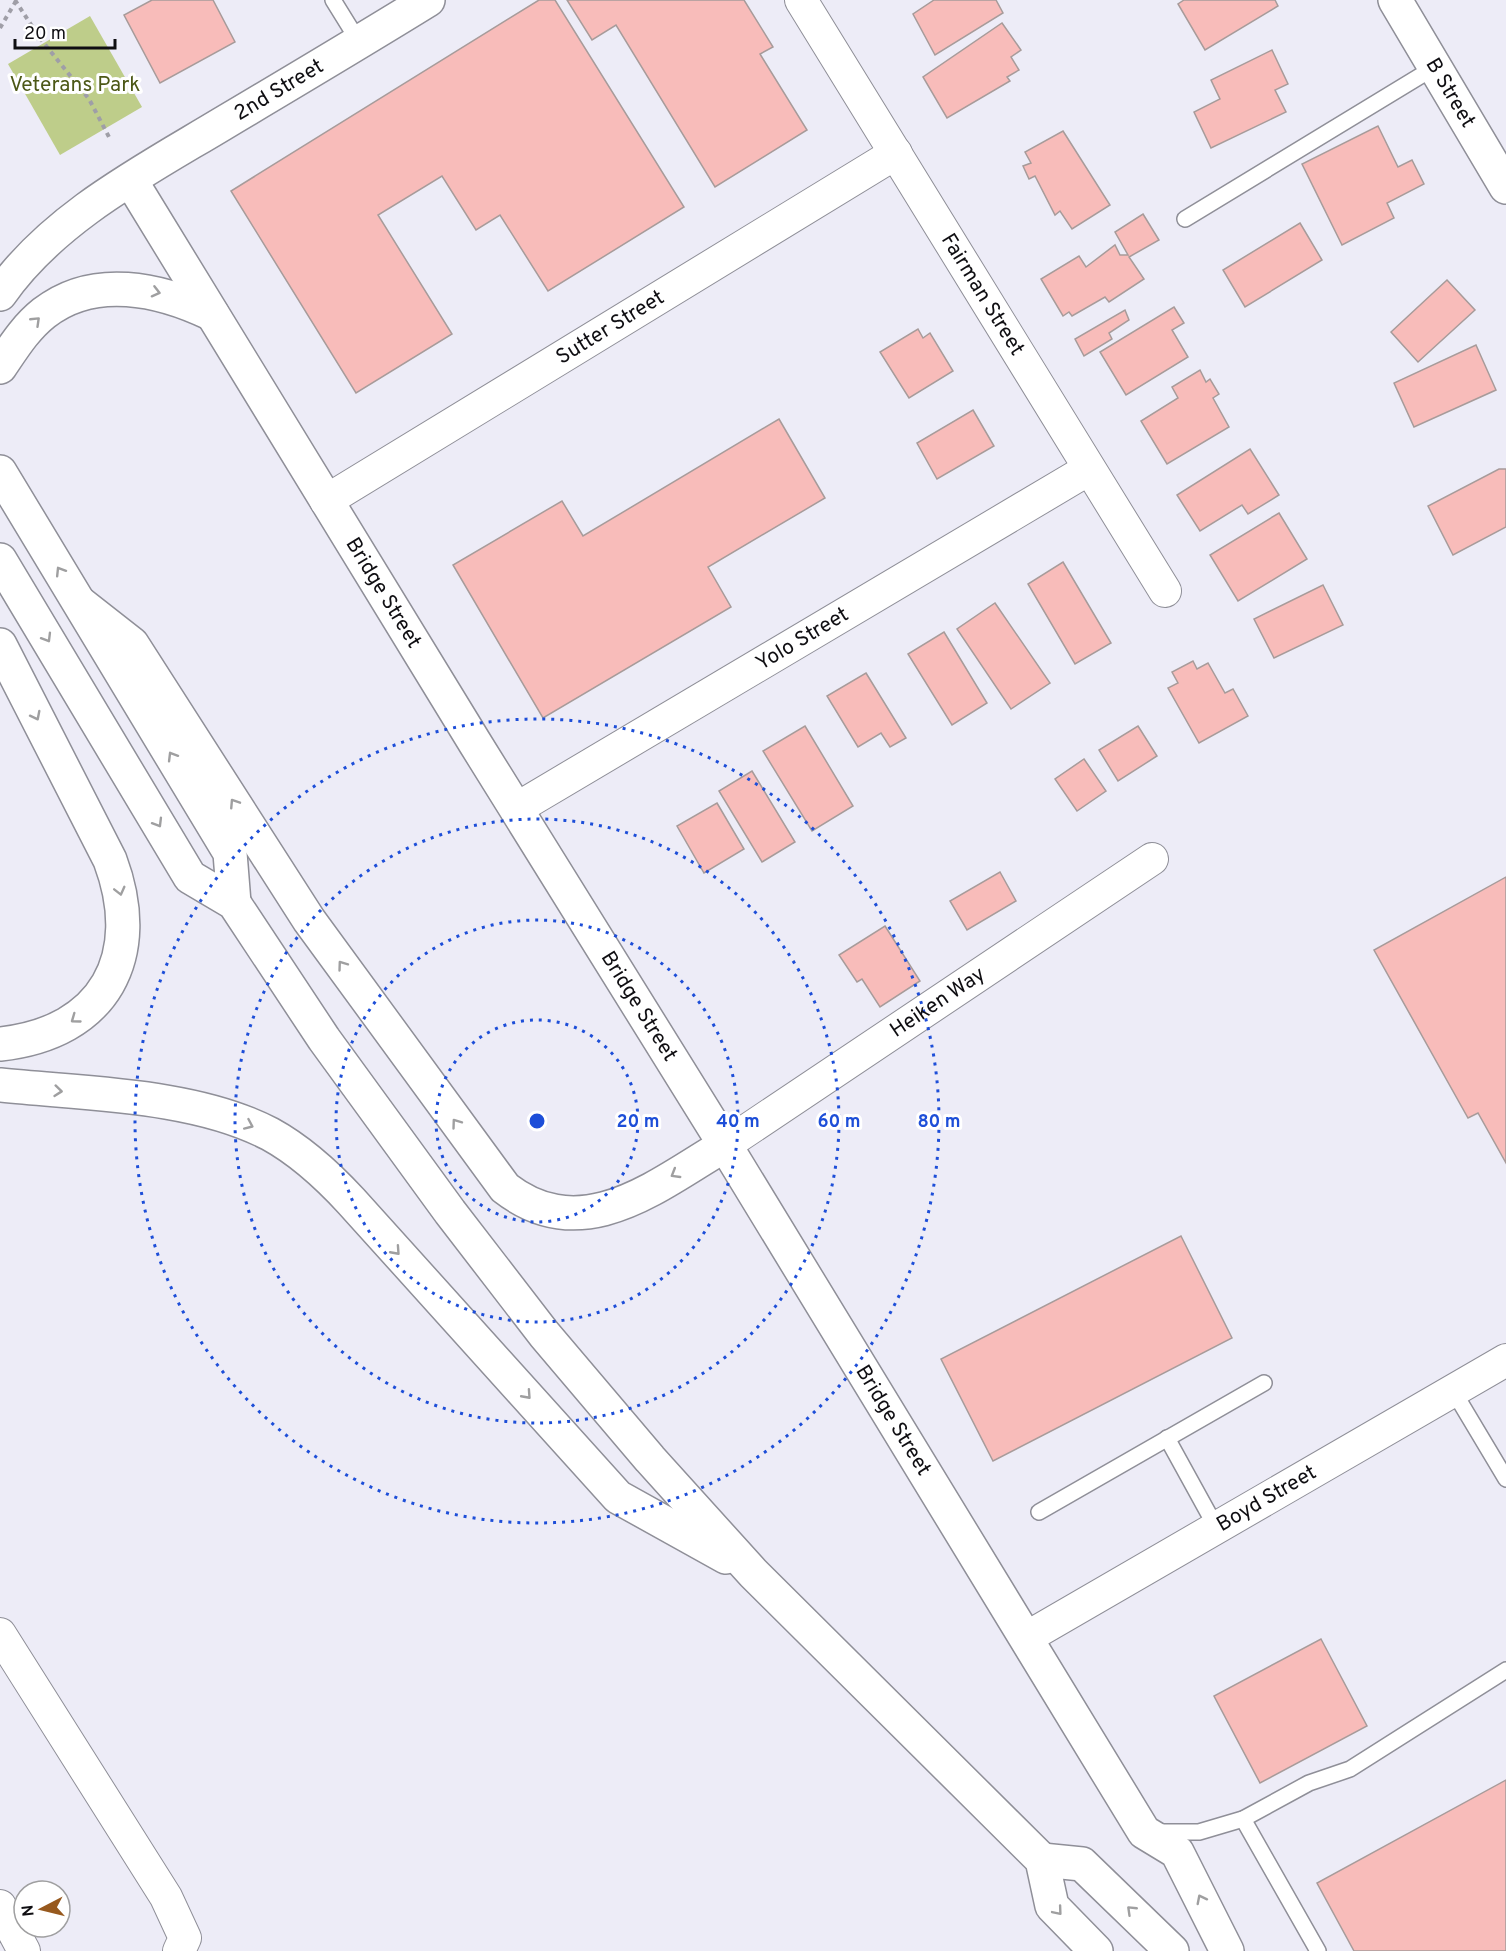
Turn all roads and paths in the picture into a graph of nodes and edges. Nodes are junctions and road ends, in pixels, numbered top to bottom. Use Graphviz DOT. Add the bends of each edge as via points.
graph roads {
  1 [pos="16,0"];
  2 [pos="333,0"];
  3 [pos="428,0"];
  4 [pos="801,0"];
  5 [pos="1395,0"];
  6 [pos="0,28"];
  7 [pos="359,42"];
  8 [pos="1435,67"];
  9 [pos="109,137"];
  10 [pos="896,153"];
  11 [pos="131,182"];
  12 [pos="1506,187"];
  13 [pos="1185,219"];
  14 [pos="0,294"];
  15 [pos="212,314"];
  16 [pos="0,367"];
  17 [pos="1089,469"];
  18 [pos="0,472"];
  19 [pos="326,501"];
  20 [pos="0,560"];
  21 [pos="1165,591"];
  22 [pos="81,604"];
  23 [pos="0,645"];
  24 [pos="516,809"];
  25 [pos="1152,859"];
  26 [pos="234,903"];
  27 [pos="0,1044"];
  28 [pos="0,1085"];
  29 [pos="725,1145"];
  30 [pos="1506,1360"];
  31 [pos="1264,1383"];
  32 [pos="1454,1392"];
  33 [pos="1167,1438"];
  34 [pos="1506,1479"];
  35 [pos="1039,1512"];
  36 [pos="1216,1527"];
  37 [pos="753,1573"];
  38 [pos="0,1634"];
  39 [pos="1026,1638"];
  40 [pos="1506,1670"];
  41 [pos="1243,1819"];
  42 [pos="1144,1832"];
  43 [pos="1042,1860"];
  44 [pos="0,1906"];
  45 [pos="24,1951"];
  46 [pos="179,1951"];
  47 [pos="1096,1951"];
  48 [pos="1173,1951"];
  49 [pos="1227,1951"];
  50 [pos="1318,1951"];
  1 -- 6 [label="path"];
  1 -- 9 [label="path" via="39,37 89,99"];
  2 -- 7 [label="lane"];
  3 -- 7 [label="main road, 2nd Street"];
  4 -- 10 [label="street, Fairman Street"];
  5 -- 8 [label="main road, B Street"];
  7 -- 11 [label="main road, 2nd Street"];
  8 -- 12 [label="main road, B Street"];
  8 -- 13 [label="lane"];
  10 -- 17 [label="street, Fairman Street"];
  10 -- 19 [label="street, Sutter Street"];
  11 -- 14 [label="main road" via="61,230"];
  11 -- 15 [label="main road, Bridge Street"];
  16 -- 15 [label="main road, one-way" via="43,314 81,295 144,290 175,297"];
  15 -- 19 [label="main road, Bridge Street"];
  17 -- 21 [label="street, Fairman Street"];
  17 -- 24 [label="street, Yolo Street"];
  22 -- 18 [label="main road, one-way"];
  19 -- 24 [label="main road, Bridge Street"];
  20 -- 26 [label="main road, one-way" via="190,877"];
  26 -- 22 [label="main road, one-way" via="230,853"];
  29 -- 22 [label="main road, one-way" via="638,1196 594,1212 544,1210 527,1204 505,1188 309,920 132,644"];
  23 -- 27 [label="main road, one-way" via="110,860 120,888 125,930 113,975 82,1014 39,1037"];
  24 -- 29 [label="main road, Bridge Street"];
  25 -- 29 [label="street, Heiken Way"];
  26 -- 37 [label="main road" via="324,1039 501,1279 620,1424"];
  28 -- 37 [label="main road, one-way" via="195,1107 245,1124 293,1149 335,1184 618,1497"];
  29 -- 39 [label="main road, Bridge Street"];
  30 -- 32 [label="street, Boyd Street"];
  31 -- 33 [label="lane"];
  32 -- 34 [label="lane"];
  32 -- 36 [label="street, Boyd Street"];
  33 -- 35 [label="lane"];
  33 -- 36 [label="lane"];
  36 -- 39 [label="street, Boyd Street"];
  37 -- 43 [label="main road"];
  38 -- 46 [label="street" via="166,1897 185,1938"];
  39 -- 42 [label="main road, Bridge Street"];
  40 -- 41 [label="lane" via="1350,1769 1309,1783"];
  41 -- 42 [label="lane" via="1199,1832"];
  41 -- 50 [label="lane"];
  49 -- 42 [label="main road, one-way" via="1178,1852"];
  43 -- 47 [label="main road, one-way" via="1052,1906"];
  48 -- 43 [label="main road, one-way" via="1082,1864"];
  44 -- 45 [label="street"];
}
